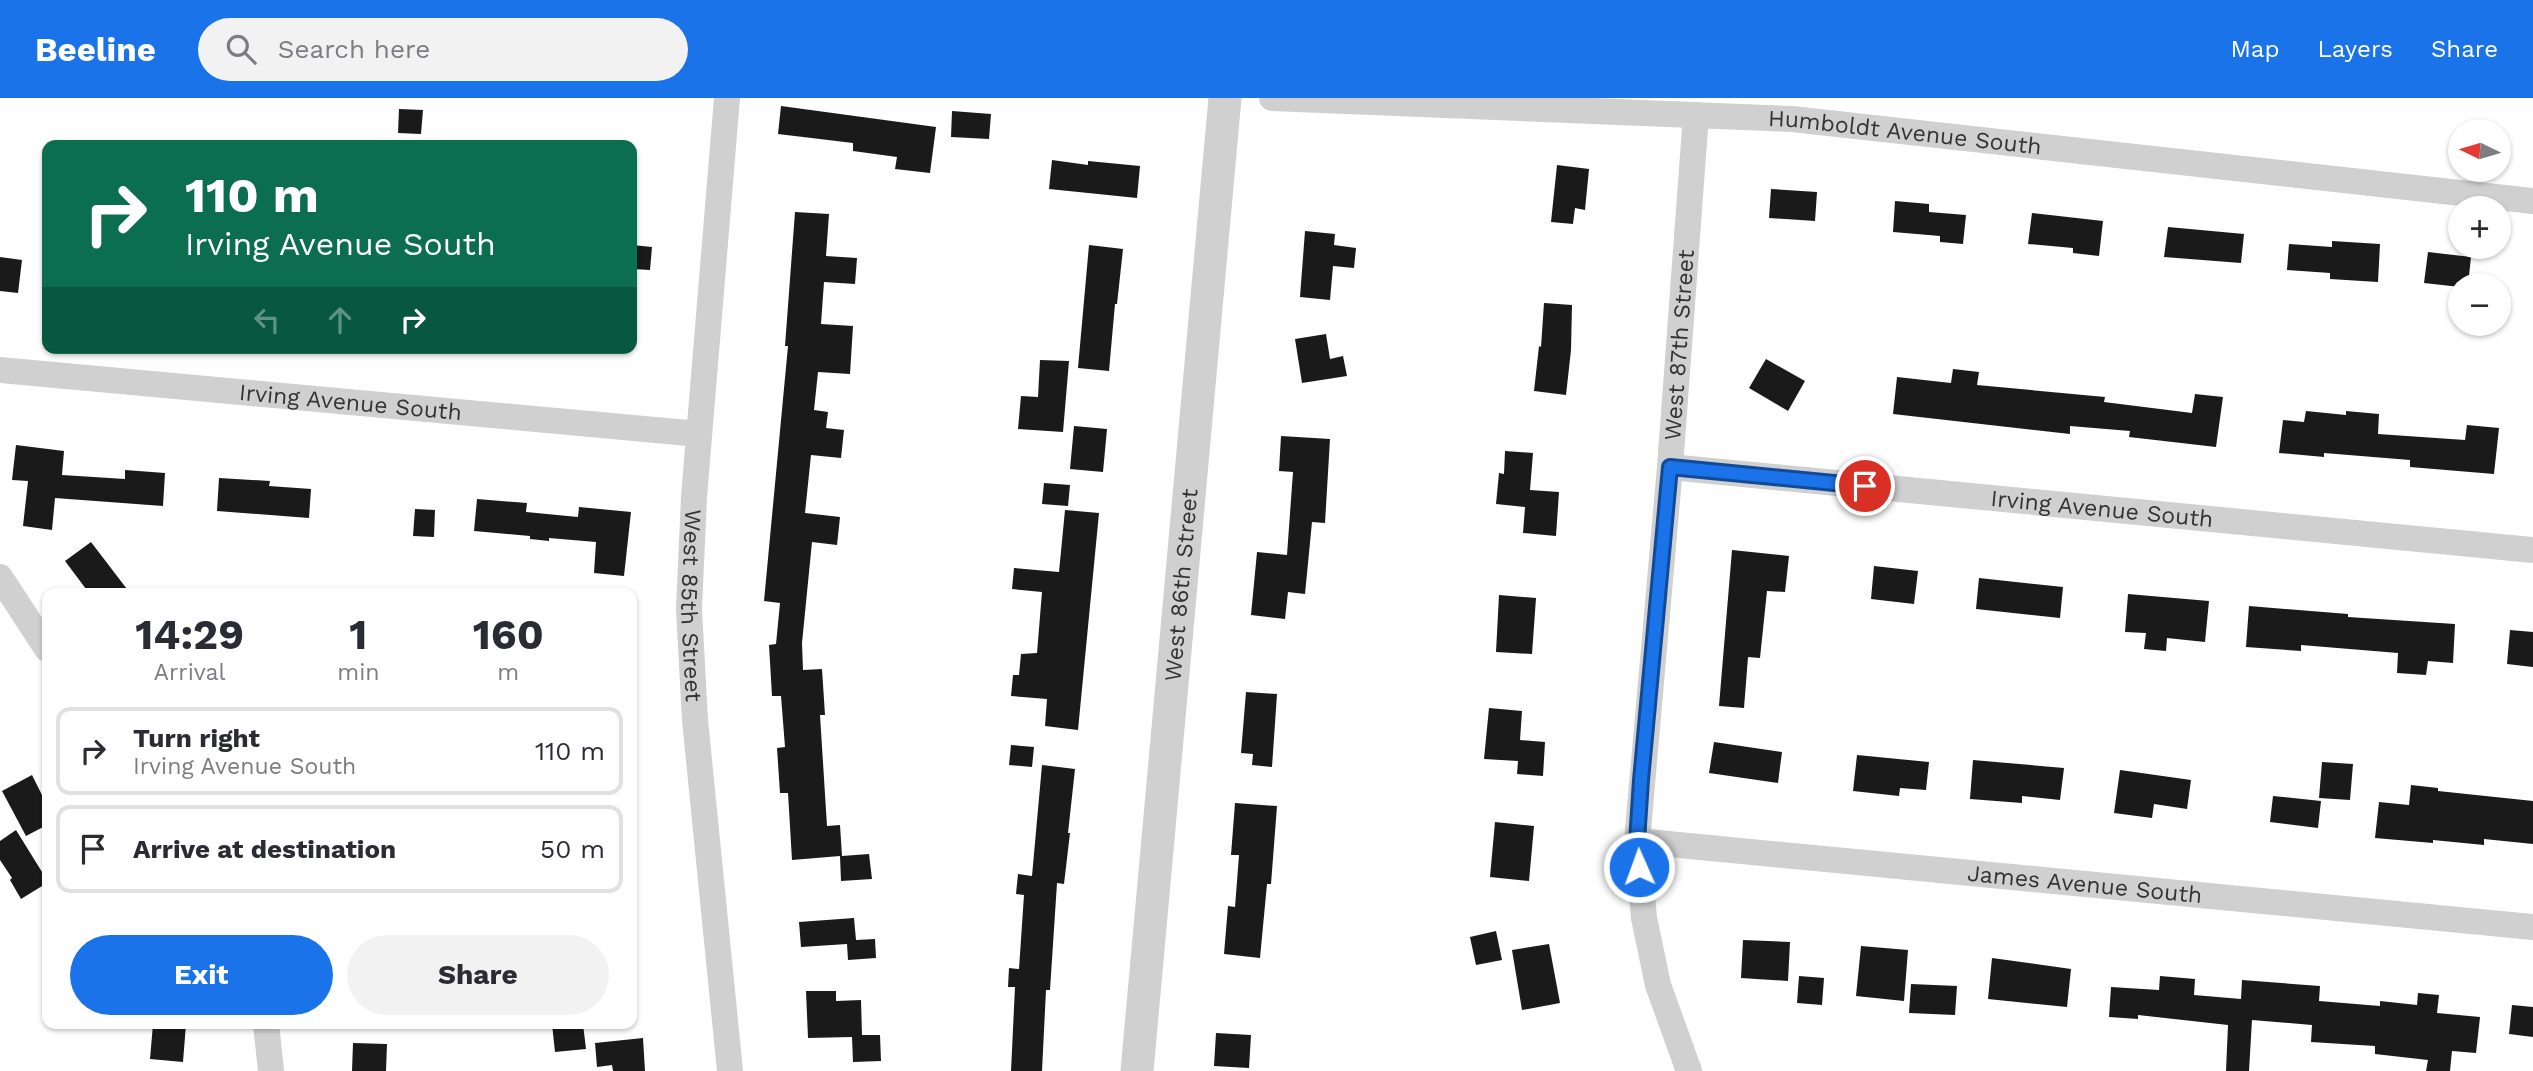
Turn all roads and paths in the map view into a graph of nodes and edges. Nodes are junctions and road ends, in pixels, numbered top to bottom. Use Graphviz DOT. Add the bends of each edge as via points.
graph roads {
  1 [pos="727,98"];
  2 [pos="1225,98"];
  3 [pos="1272,98"];
  4 [pos="1696,115"];
  5 [pos="2533,201"];
  6 [pos="0,370"];
  7 [pos="699,434"];
  8 [pos="1670,467"];
  9 [pos="2533,550"];
  10 [pos="0,577"];
  11 [pos="42,641"];
  12 [pos="1637,841"];
  13 [pos="2533,927"];
  14 [pos="267,1029"];
  15 [pos="271,1071"];
  16 [pos="730,1071"];
  17 [pos="1137,1071"];
  18 [pos="1689,1071"];
  1 -- 7 [label="street, West 85th Street"];
  2 -- 17 [label="street, West 86th Street"];
  3 -- 4 [label="street, Humboldt Avenue South"];
  4 -- 5 [label="street, Humboldt Avenue South" via="1792,119"];
  4 -- 8 [label="street, West 87th Street"];
  6 -- 7 [label="street, Irving Avenue South"];
  7 -- 16 [label="street, West 85th Street" via="689,609 695,720"];
  8 -- 9 [label="street, Irving Avenue South"];
  8 -- 12 [label="street, West 87th Street"];
  10 -- 11 [label="street"];
  12 -- 13 [label="street, James Avenue South"];
  12 -- 18 [label="street, West 87th Street" via="1644,918 1658,985"];
  14 -- 15 [label="street"];
}
